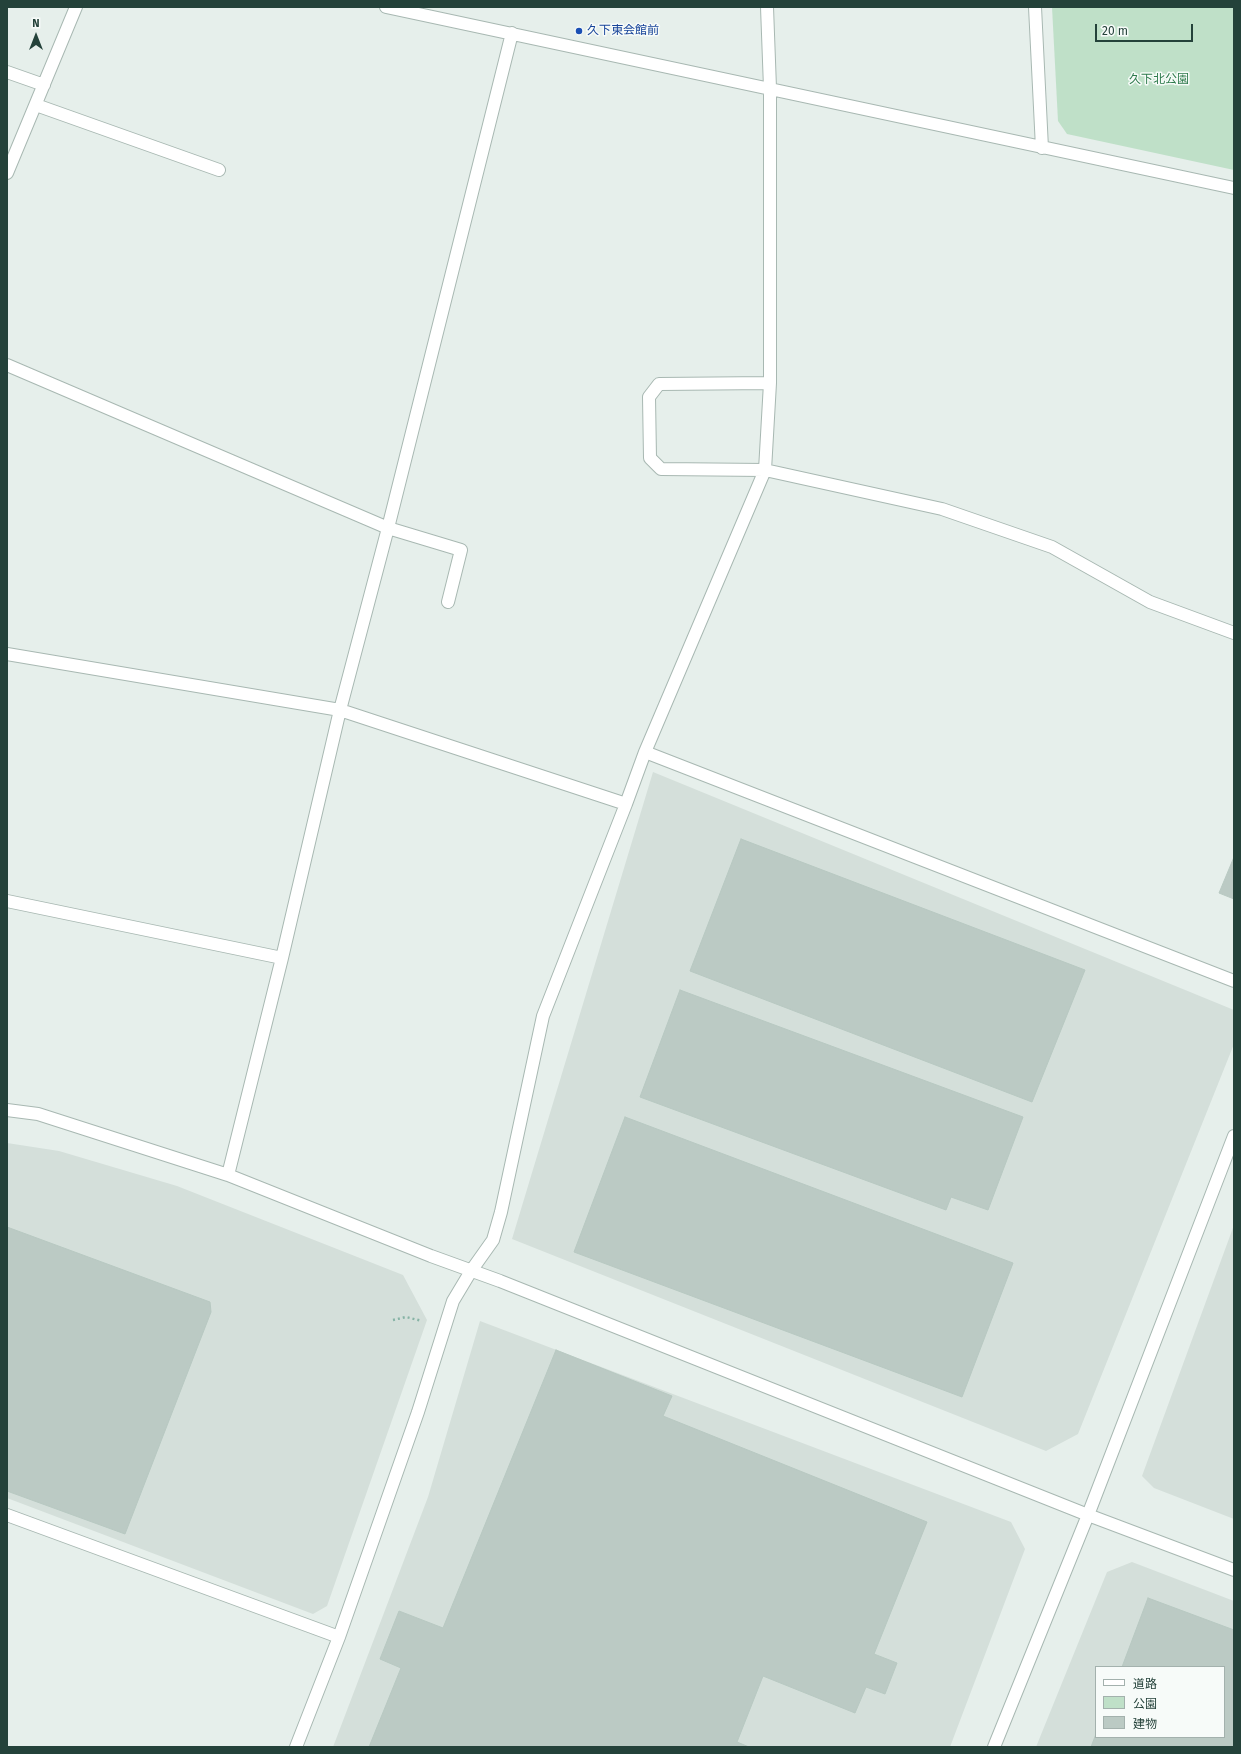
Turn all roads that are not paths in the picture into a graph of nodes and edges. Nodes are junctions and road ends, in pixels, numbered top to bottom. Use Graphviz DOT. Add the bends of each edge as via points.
graph roads {
  1 [pos="76,7"];
  2 [pos="386,7"];
  3 [pos="767,7"];
  4 [pos="1035,7"];
  5 [pos="512,34"];
  6 [pos="7,72"];
  7 [pos="44,85"];
  8 [pos="770,88"];
  9 [pos="36,105"];
  10 [pos="1042,148"];
  11 [pos="219,170"];
  12 [pos="7,174"];
  13 [pos="1234,188"];
  14 [pos="7,365"];
  15 [pos="770,383"];
  16 [pos="765,470"];
  17 [pos="388,528"];
  18 [pos="448,602"];
  19 [pos="1234,633"];
  20 [pos="7,654"];
  21 [pos="340,710"];
  22 [pos="645,752"];
  23 [pos="626,804"];
  24 [pos="7,901"];
  25 [pos="282,958"];
  26 [pos="1234,980"];
  27 [pos="7,1110"];
  28 [pos="1234,1136"];
  29 [pos="228,1175"];
  30 [pos="471,1271"];
  31 [pos="7,1515"];
  32 [pos="1088,1515"];
  33 [pos="1234,1570"];
  34 [pos="339,1637"];
  35 [pos="296,1747"];
  36 [pos="994,1747"];
  1 -- 7 [label="street"];
  2 -- 5 [label="street"];
  3 -- 8 [label="street"];
  4 -- 10 [label="street"];
  5 -- 8 [label="street"];
  5 -- 17 [label="street"];
  6 -- 7 [label="street"];
  7 -- 9 [label="street"];
  8 -- 10 [label="street"];
  8 -- 15 [label="street"];
  9 -- 11 [label="street"];
  9 -- 12 [label="street"];
  10 -- 13 [label="street"];
  14 -- 17 [label="street"];
  15 -- 16 [label="street"];
  15 -- 16 [label="street" via="659,384 649,397 650,458 661,469"];
  16 -- 19 [label="street" via="942,509 1038,542 1052,547 1150,602"];
  16 -- 22 [label="street"];
  17 -- 18 [label="street" via="461,550"];
  17 -- 21 [label="street"];
  20 -- 21 [label="street"];
  21 -- 23 [label="street"];
  21 -- 25 [label="street"];
  22 -- 23 [label="street"];
  22 -- 26 [label="street"];
  23 -- 30 [label="street" via="543,1016 501,1212 493,1240"];
  24 -- 25 [label="street"];
  25 -- 29 [label="street"];
  27 -- 29 [label="street" via="38,1114"];
  28 -- 32 [label="street"];
  29 -- 30 [label="street"];
  30 -- 32 [label="street"];
  30 -- 34 [label="street" via="453,1301 418,1412"];
  31 -- 34 [label="street"];
  32 -- 33 [label="street"];
  32 -- 36 [label="street"];
  34 -- 35 [label="street"];
}
